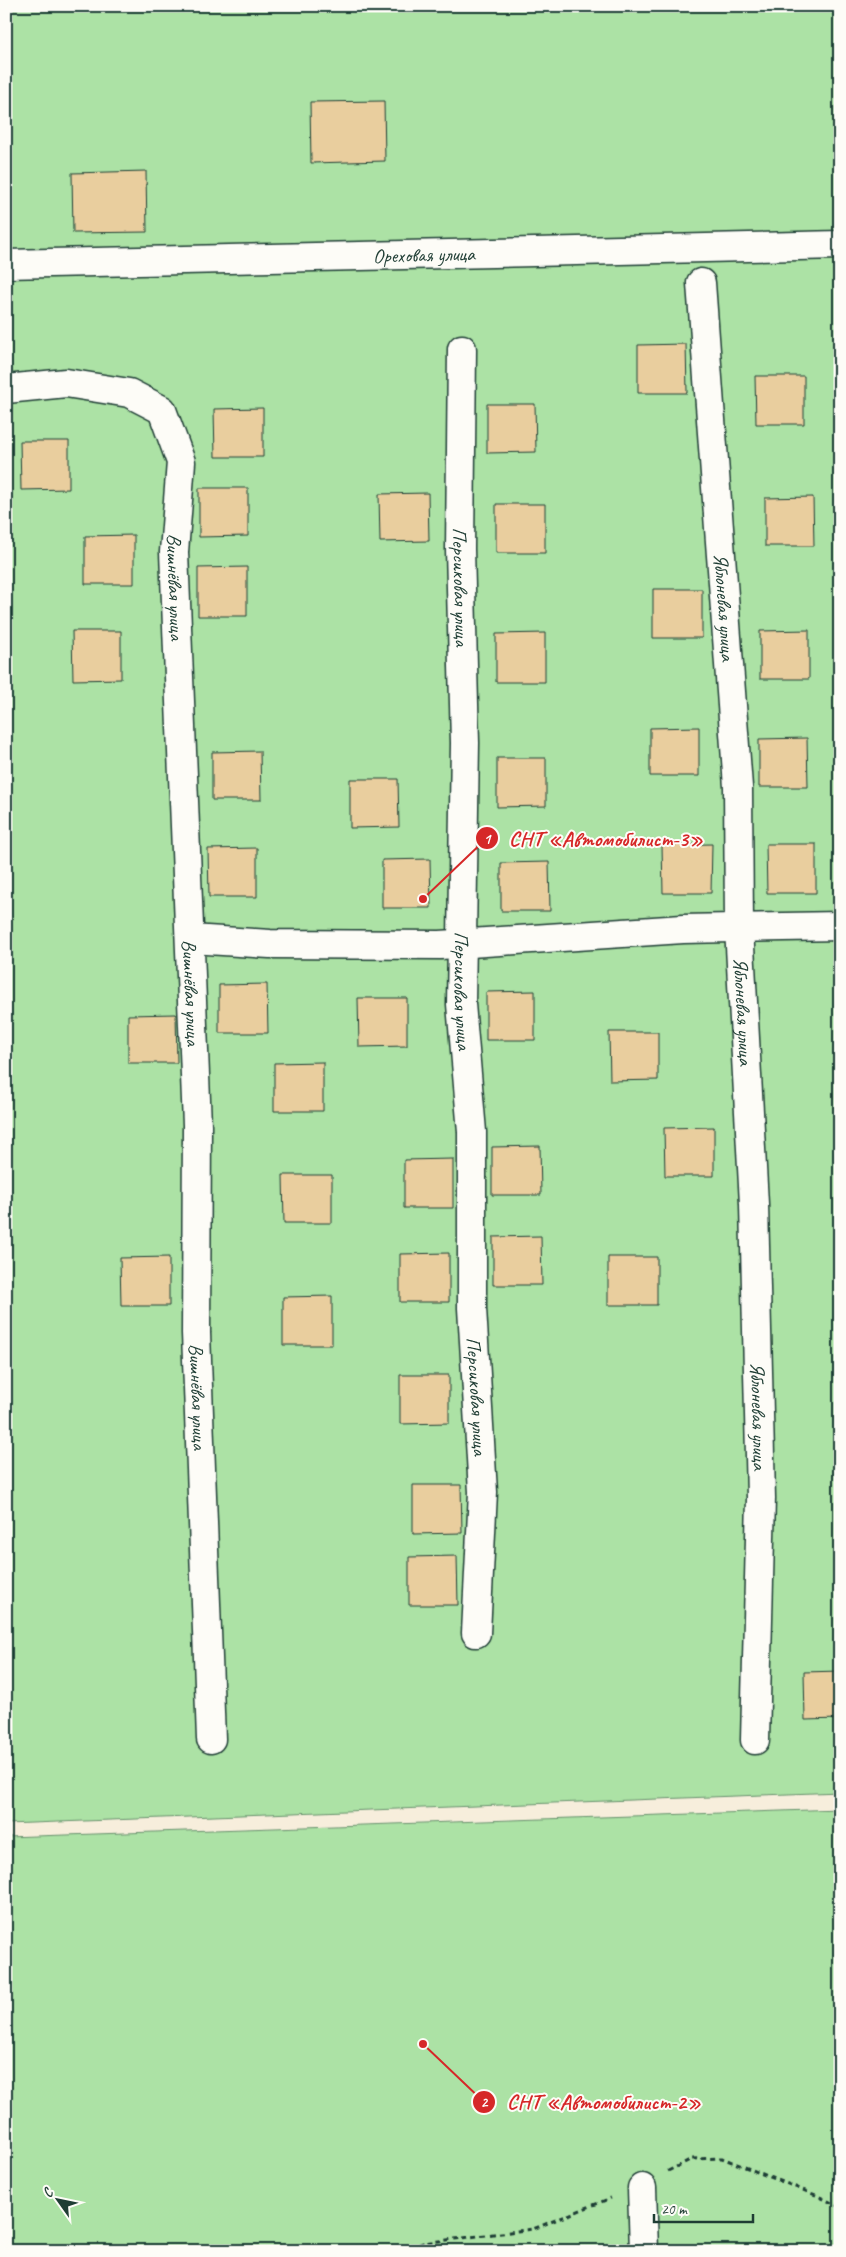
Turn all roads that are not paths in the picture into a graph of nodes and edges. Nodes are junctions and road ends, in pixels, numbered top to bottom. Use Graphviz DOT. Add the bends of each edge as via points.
graph roads {
  1 [pos="840,245"];
  2 [pos="6,264"];
  3 [pos="701,283"];
  4 [pos="462,349"];
  5 [pos="6,389"];
  6 [pos="840,926"];
  7 [pos="739,928"];
  8 [pos="191,939"];
  9 [pos="462,944"];
  10 [pos="476,1633"];
  11 [pos="211,1739"];
  12 [pos="755,1740"];
  13 [pos="642,2188"];
  14 [pos="644,2251"];
  1 -- 2 [label="street, Ореховая улица"];
  3 -- 7 [label="street, Яблоневая улица" via="738,787"];
  4 -- 9 [label="street, Персиковая улица" via="460,549 465,743"];
  5 -- 8 [label="street, Вишнёвая улица" via="66,383 128,393 162,410 180,462 174,552"];
  6 -- 7 [label="street"];
  7 -- 9 [label="street"];
  7 -- 12 [label="street, Яблоневая улица" via="754,1204 761,1488"];
  8 -- 9 [label="street" via="270,944"];
  8 -- 11 [label="street, Вишнёвая улица" via="198,1125 196,1333"];
  9 -- 10 [label="street, Персиковая улица" via="461,1004 472,1132 472,1308 483,1492"];
  13 -- 14 [label="street"];
}
